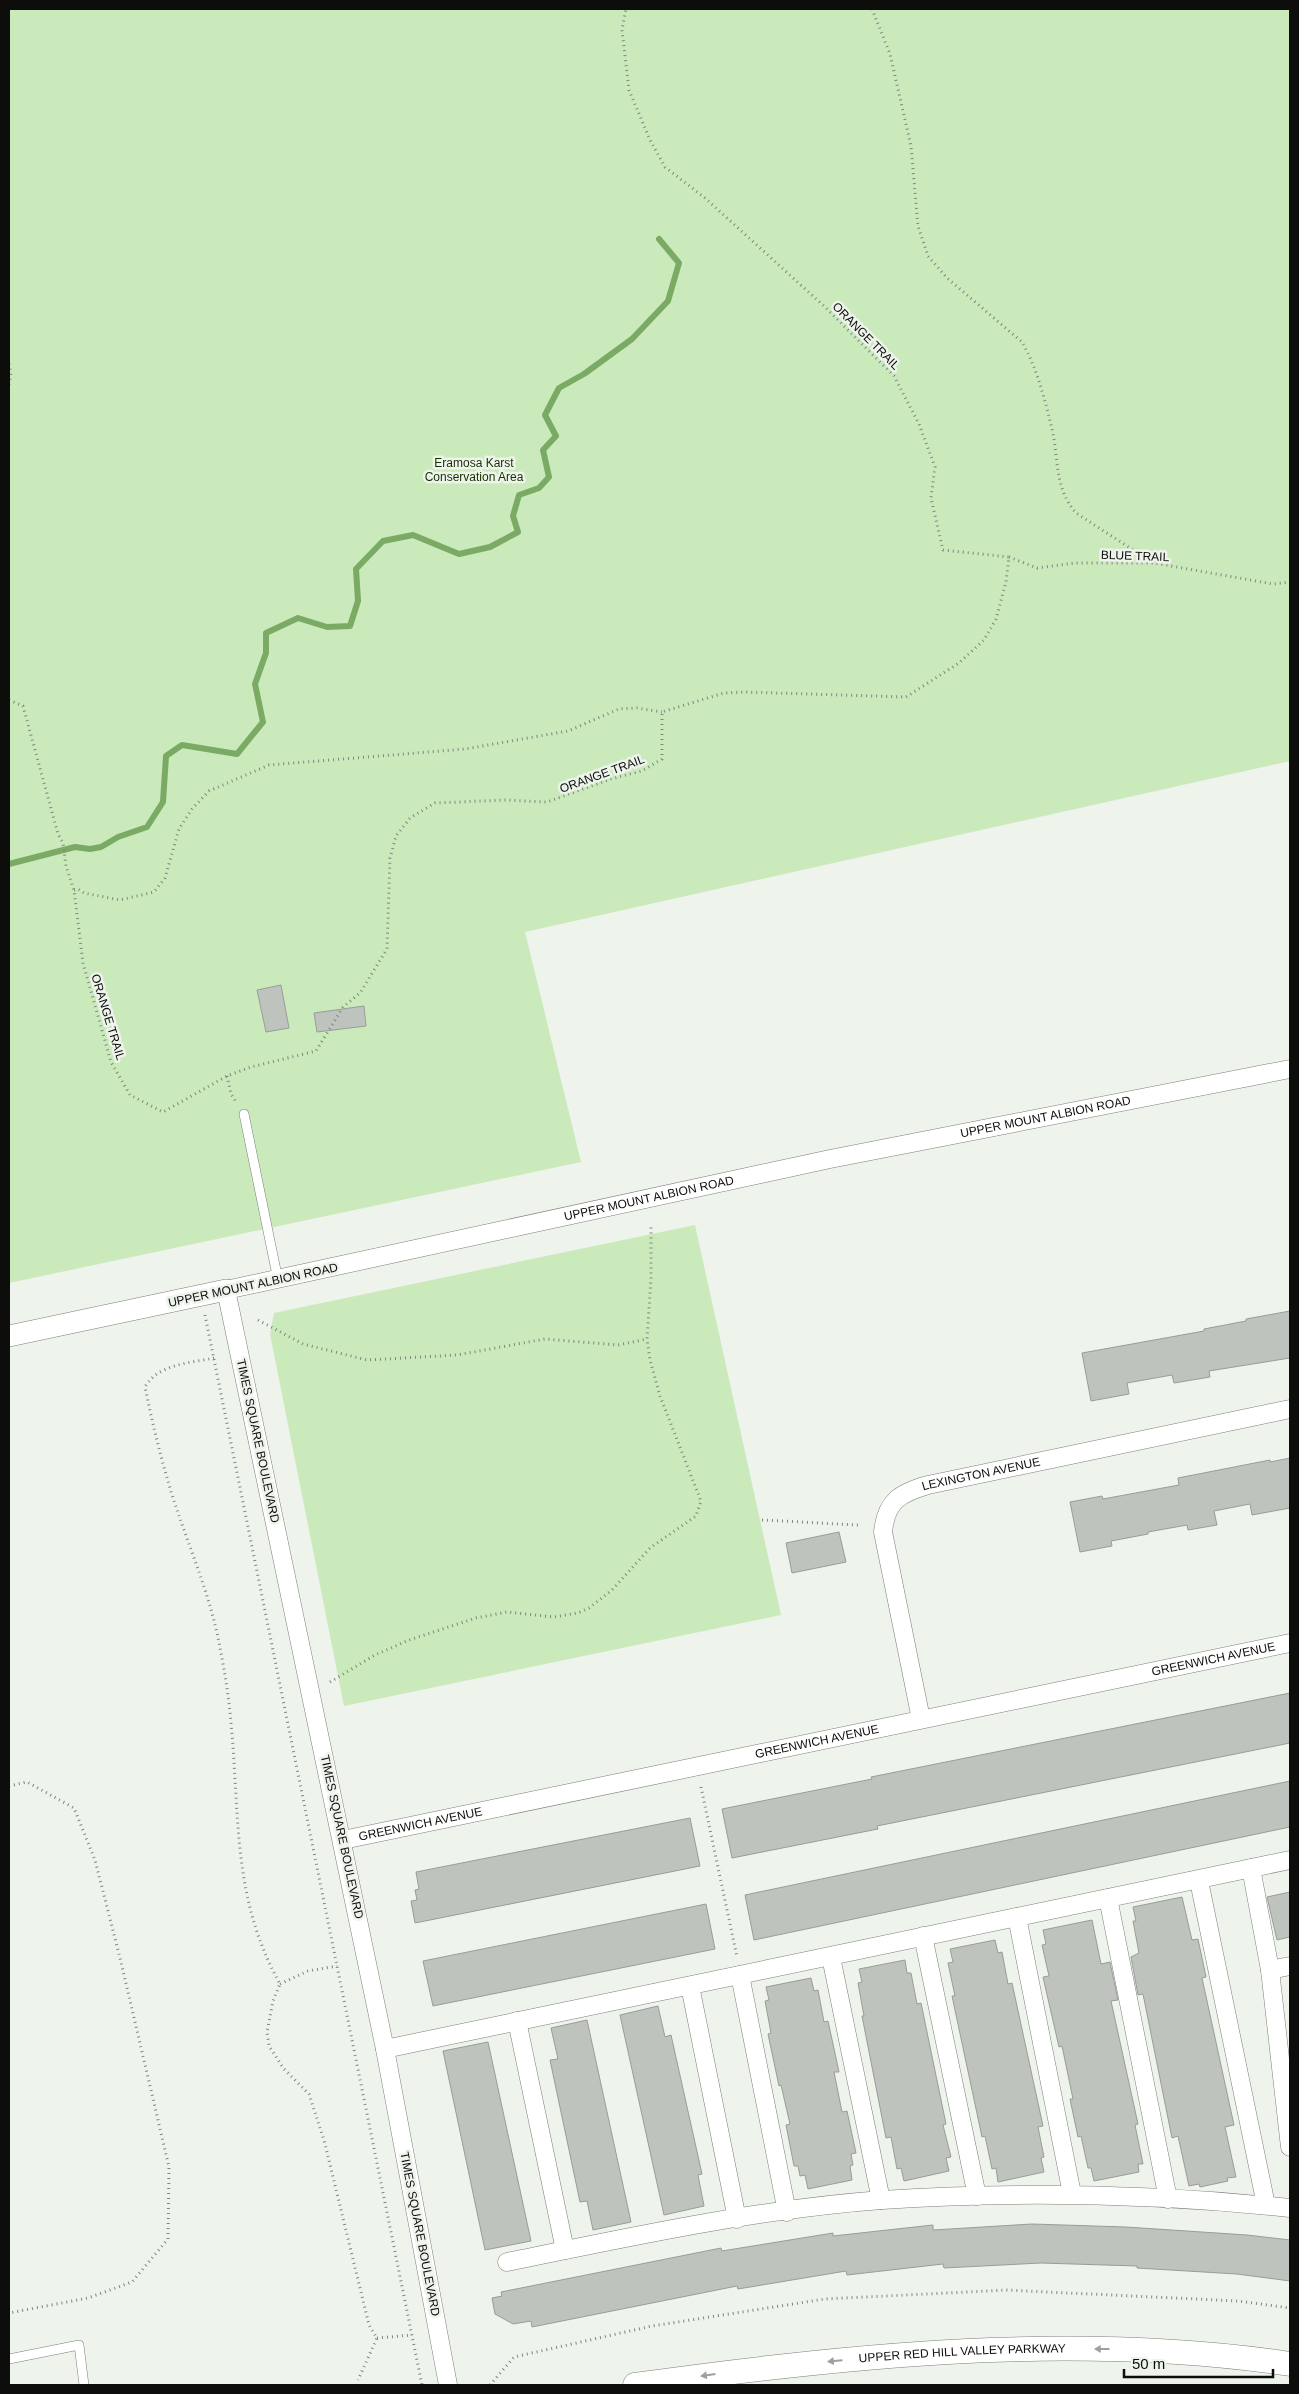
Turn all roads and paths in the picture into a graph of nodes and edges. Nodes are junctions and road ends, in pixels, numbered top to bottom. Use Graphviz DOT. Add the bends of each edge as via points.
graph roads {
  1 [pos="626,9"];
  2 [pos="872,9"];
  3 [pos="9,364"];
  4 [pos="9,385"];
  5 [pos="1009,557"];
  6 [pos="1153,563"];
  7 [pos="1290,582"];
  8 [pos="9,700"];
  9 [pos="662,712"];
  10 [pos="74,890"];
  11 [pos="1290,1069"];
  12 [pos="228,1076"];
  13 [pos="244,1114"];
  14 [pos="651,1226"];
  15 [pos="278,1280"];
  16 [pos="226,1290"];
  17 [pos="201,1296"];
  18 [pos="258,1320"];
  19 [pos="9,1336"];
  20 [pos="647,1339"];
  21 [pos="214,1358"];
  22 [pos="1290,1409"];
  23 [pos="762,1520"];
  24 [pos="858,1525"];
  25 [pos="1290,1643"];
  26 [pos="330,1682"];
  27 [pos="921,1718"];
  28 [pos="9,1786"];
  29 [pos="701,1787"];
  30 [pos="343,1840"];
  31 [pos="1290,1860"];
  32 [pos="1251,1868"];
  33 [pos="1199,1881"];
  34 [pos="1108,1898"];
  35 [pos="1017,1917"];
  36 [pos="923,1936"];
  37 [pos="831,1957"];
  38 [pos="337,1966"];
  39 [pos="1290,1966"];
  40 [pos="739,1969"];
  41 [pos="1270,1970"];
  42 [pos="280,1984"];
  43 [pos="690,1986"];
  44 [pos="517,2021"];
  45 [pos="386,2049"];
  46 [pos="1290,2146"];
  47 [pos="1072,2194"];
  48 [pos="977,2196"];
  49 [pos="1168,2199"];
  50 [pos="881,2200"];
  51 [pos="1266,2206"];
  52 [pos="1290,2208"];
  53 [pos="787,2212"];
  54 [pos="737,2219"];
  55 [pos="565,2250"];
  56 [pos="507,2262"];
  57 [pos="1290,2308"];
  58 [pos="9,2313"];
  59 [pos="412,2335"];
  60 [pos="377,2338"];
  61 [pos="9,2359"];
  62 [pos="1290,2364"];
  63 [pos="358,2380"];
  64 [pos="84,2385"];
  65 [pos="422,2385"];
  66 [pos="448,2385"];
  67 [pos="490,2385"];
  68 [pos="635,2385"];
  1 -- 5 [label="path, ORANGE TRAIL" via="622,30 629,90 665,168 733,223 894,376 935,467 931,498 944,550"];
  2 -- 6 [label="path" via="890,54 911,146 918,226 928,256 948,278 1022,342 1030,355 1052,430 1066,501 1076,512"];
  3 -- 4 [label="path"];
  5 -- 6 [label="path, BLUE TRAIL" via="1037,568 1075,563"];
  5 -- 9 [label="path" via="996,619 984,640 959,663 906,697 724,693"];
  6 -- 7 [label="path, BLUE TRAIL" via="1273,584"];
  8 -- 10 [label="path, ORANGE TRAIL" via="23,706"];
  9 -- 10 [label="path" via="619,709 568,731 465,749 268,765 209,791 192,809 179,829 165,878 154,892 120,900"];
  9 -- 12 [label="path, ORANGE TRAIL" via="662,759 642,771 547,802 435,802 410,818 396,836 390,858 387,949 360,993 344,1007 316,1051"];
  10 -- 12 [label="path, ORANGE TRAIL" via="83,963 111,1062 130,1095 163,1112"];
  11 -- 15 [label="street, UPPER MOUNT ALBION ROAD" via="830,1159"];
  12 -- 13 [label="path" via="231,1094"];
  13 -- 15 [label="lane"];
  14 -- 20 [label="path"];
  15 -- 16 [label="street, UPPER MOUNT ALBION ROAD"];
  16 -- 17 [label="street, UPPER MOUNT ALBION ROAD"];
  16 -- 30 [label="street, TIMES SQUARE BOULEVARD"];
  17 -- 19 [label="street, UPPER MOUNT ALBION ROAD"];
  17 -- 21 [label="path"];
  18 -- 20 [label="path" via="303,1344 367,1360 457,1355 545,1339 618,1345"];
  20 -- 26 [label="path" via="660,1396 700,1501 696,1516 650,1548 612,1590 578,1613 554,1617 508,1612 476,1618 409,1640"];
  21 -- 38 [label="path"];
  21 -- 42 [label="path" via="166,1369 151,1377 145,1387 155,1435 175,1501 208,1592 231,1723 236,1827 249,1909 264,1956"];
  22 -- 27 [label="street, LEXINGTON AVENUE" via="928,1485 907,1491 897,1498 884,1518 883,1532"];
  23 -- 24 [label="path"];
  25 -- 27 [label="street, GREENWICH AVENUE"];
  27 -- 30 [label="street, GREENWICH AVENUE"];
  28 -- 58 [label="path" via="27,1782 74,1808 95,1860 169,2176 168,2238 132,2282 88,2298"];
  29 -- 40 [label="path"];
  30 -- 45 [label="street, TIMES SQUARE BOULEVARD"];
  31 -- 32 [label="street"];
  32 -- 33 [label="street"];
  32 -- 41 [label="street"];
  33 -- 34 [label="street"];
  33 -- 51 [label="street"];
  34 -- 35 [label="street"];
  34 -- 49 [label="street"];
  35 -- 36 [label="street"];
  35 -- 47 [label="street"];
  36 -- 37 [label="street"];
  36 -- 48 [label="street"];
  37 -- 40 [label="street"];
  37 -- 50 [label="street"];
  38 -- 42 [label="path" via="308,1972"];
  38 -- 59 [label="path"];
  39 -- 41 [label="street"];
  40 -- 43 [label="street"];
  40 -- 53 [label="street"];
  41 -- 46 [label="street"];
  42 -- 60 [label="path" via="267,2032 269,2046 284,2069 309,2094 324,2140 369,2325"];
  43 -- 44 [label="street"];
  43 -- 54 [label="street"];
  44 -- 45 [label="street"];
  44 -- 55 [label="street"];
  45 -- 66 [label="street, TIMES SQUARE BOULEVARD"];
  47 -- 48 [label="street"];
  47 -- 49 [label="street"];
  48 -- 50 [label="street"];
  49 -- 51 [label="street"];
  50 -- 53 [label="street"];
  51 -- 52 [label="street"];
  53 -- 54 [label="street"];
  54 -- 55 [label="street"];
  55 -- 56 [label="street"];
  57 -- 67 [label="path" via="1238,2301 1005,2290 825,2299 652,2326 514,2357"];
  59 -- 60 [label="path"];
  59 -- 65 [label="path"];
  60 -- 63 [label="path"];
  61 -- 64 [label="lane" via="78,2345"];
  62 -- 68 [label="main road, UPPER RED HILL VALLEY PARKWAY, one-way" via="1161,2350 936,2352 756,2368"];
}
